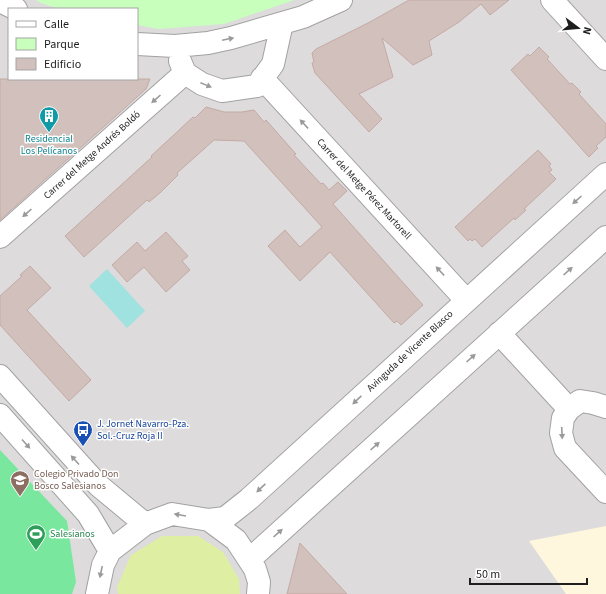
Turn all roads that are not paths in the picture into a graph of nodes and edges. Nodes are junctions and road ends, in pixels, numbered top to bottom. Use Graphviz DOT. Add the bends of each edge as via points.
graph roads {
  1 [pos="342,0"];
  2 [pos="552,0"];
  3 [pos="0,1"];
  4 [pos="14,8"];
  5 [pos="282,23"];
  6 [pos="138,44"];
  7 [pos="175,46"];
  8 [pos="606,59"];
  9 [pos="185,73"];
  10 [pos="262,78"];
  11 [pos="606,174"];
  12 [pos="0,237"];
  13 [pos="606,237"];
  14 [pos="466,300"];
  15 [pos="499,333"];
  16 [pos="0,376"];
  17 [pos="606,407"];
  18 [pos="568,409"];
  19 [pos="0,415"];
  20 [pos="606,492"];
  21 [pos="210,520"];
  22 [pos="145,524"];
  23 [pos="110,551"];
  24 [pos="250,559"];
  25 [pos="97,594"];
  26 [pos="258,594"];
  1 -- 5 [label="street"];
  2 -- 8 [label="street"];
  3 -- 4 [label="street"];
  7 -- 5 [label="street, one-way" via="208,43"];
  5 -- 10 [label="street" via="273,64"];
  6 -- 7 [label="street"];
  7 -- 9 [label="street"];
  9 -- 10 [label="street, one-way" via="202,84 222,91 257,86"];
  9 -- 12 [label="street, Carrer del Metge Andrés Boldó, one-way"];
  14 -- 10 [label="street, Carrer del Metge Pérez Martorell, one-way"];
  11 -- 14 [label="street, Avinguda de Vicente Blasco, one-way"];
  15 -- 13 [label="street, one-way"];
  14 -- 21 [label="street, Avinguda de Vicente Blasco, one-way" via="249,499 225,518"];
  15 -- 18 [label="street"];
  24 -- 15 [label="street, one-way"];
  22 -- 16 [label="street, one-way" via="98,485"];
  17 -- 18 [label="street" via="580,401"];
  18 -- 20 [label="street, one-way" via="563,418 561,433 565,448"];
  19 -- 23 [label="street, one-way" via="88,514"];
  21 -- 22 [label="street, one-way" via="172,514"];
  21 -- 24 [label="street" via="236,540"];
  22 -- 23 [label="street"];
  23 -- 25 [label="street, one-way" via="103,565"];
  24 -- 26 [label="street" via="259,582"];
}
